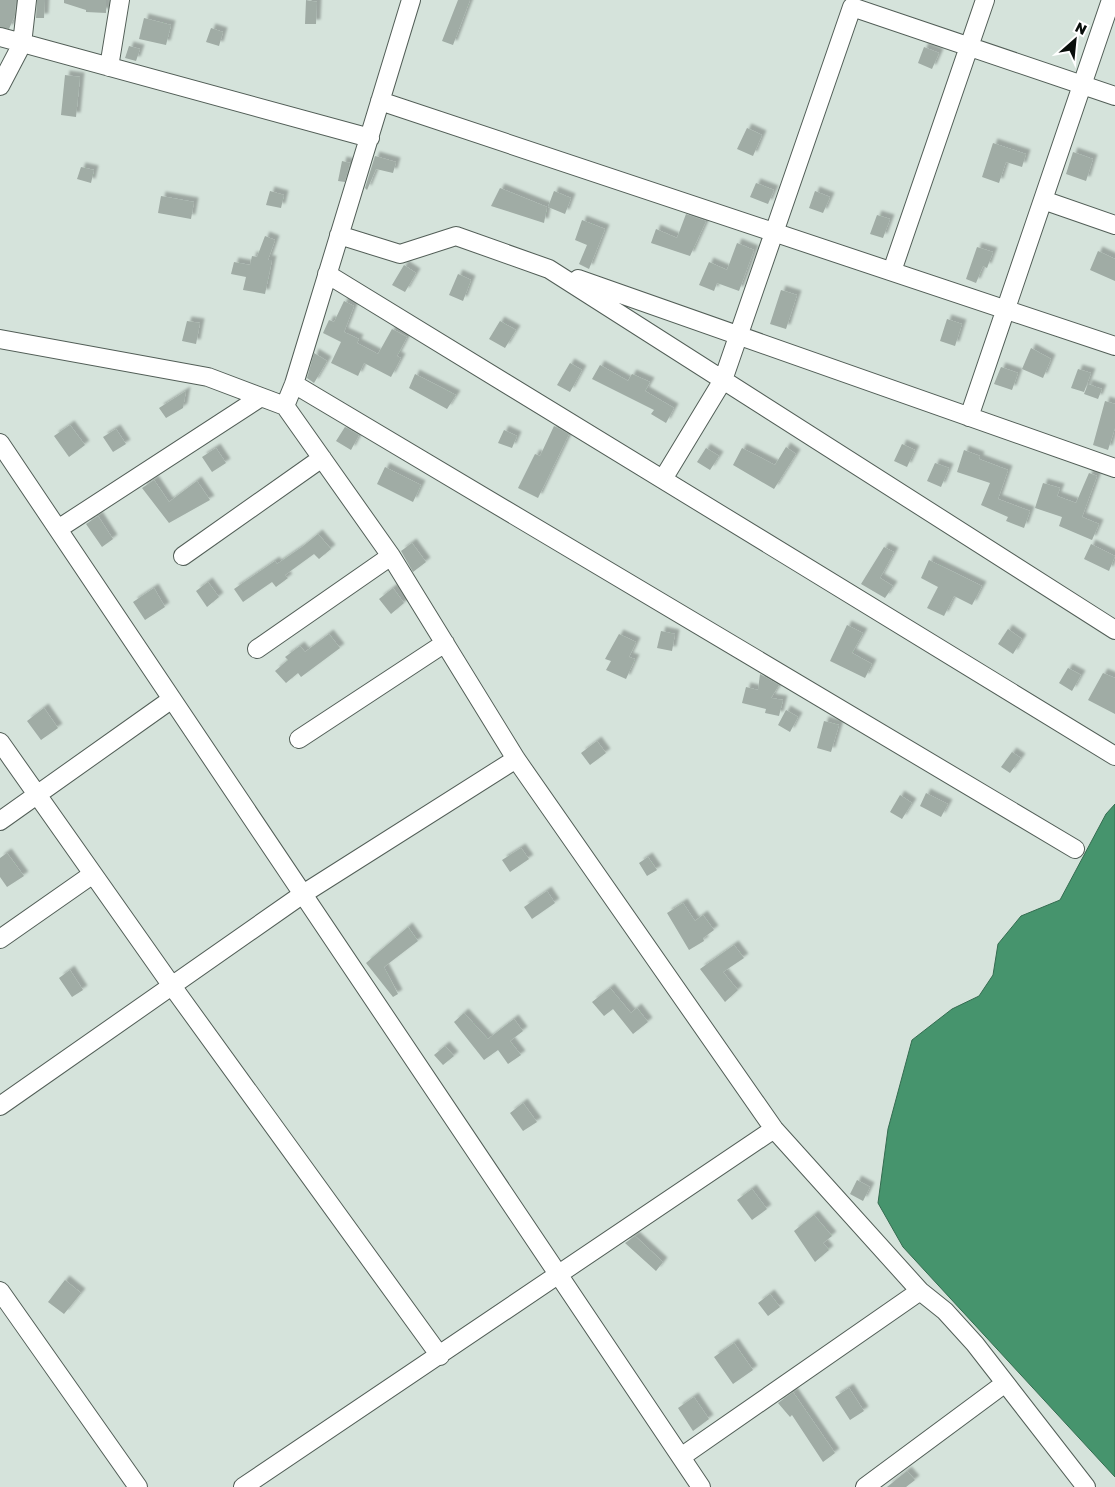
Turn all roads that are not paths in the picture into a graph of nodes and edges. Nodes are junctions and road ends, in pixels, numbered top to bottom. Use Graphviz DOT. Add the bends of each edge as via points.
graph roads {
  1 [pos="27,0"];
  2 [pos="120,0"];
  3 [pos="411,0"];
  4 [pos="985,0"];
  5 [pos="1111,0"];
  6 [pos="0,38"];
  7 [pos="22,44"];
  8 [pos="968,47"];
  9 [pos="108,67"];
  10 [pos="1080,85"];
  11 [pos="0,86"];
  12 [pos="1115,96"];
  13 [pos="380,102"];
  14 [pos="370,138"];
  15 [pos="1043,200"];
  16 [pos="1115,225"];
  17 [pos="774,232"];
  18 [pos="339,236"];
  19 [pos="549,269"];
  20 [pos="892,272"];
  21 [pos="327,274"];
  22 [pos="1007,310"];
  23 [pos="739,336"];
  24 [pos="0,339"];
  25 [pos="1115,346"];
  26 [pos="723,380"];
  27 [pos="294,384"];
  28 [pos="261,397"];
  29 [pos="285,406"];
  30 [pos="969,416"];
  31 [pos="0,443"];
  32 [pos="322,458"];
  33 [pos="1115,468"];
  34 [pos="663,479"];
  35 [pos="58,529"];
  36 [pos="183,556"];
  37 [pos="391,556"];
  38 [pos="1115,630"];
  39 [pos="445,643"];
  40 [pos="257,649"];
  41 [pos="172,699"];
  42 [pos="299,739"];
  43 [pos="0,742"];
  44 [pos="1115,756"];
  45 [pos="516,759"];
  46 [pos="37,794"];
  47 [pos="0,820"];
  48 [pos="1075,850"];
  49 [pos="93,874"];
  50 [pos="303,894"];
  51 [pos="0,940"];
  52 [pos="172,986"];
  53 [pos="0,1106"];
  54 [pos="774,1129"];
  55 [pos="559,1273"];
  56 [pos="0,1291"];
  57 [pos="920,1291"];
  58 [pos="440,1356"];
  59 [pos="1004,1384"];
  60 [pos="681,1457"];
  61 [pos="138,1487"];
  62 [pos="243,1487"];
  63 [pos="701,1487"];
  64 [pos="864,1487"];
  65 [pos="1086,1487"];
  1 -- 7 [label="street"];
  2 -- 9 [label="street"];
  3 -- 13 [label="street"];
  4 -- 8 [label="street"];
  5 -- 10 [label="street"];
  6 -- 7 [label="street"];
  7 -- 9 [label="street"];
  7 -- 11 [label="street"];
  8 -- 10 [label="street"];
  8 -- 17 [label="street" via="852,7"];
  8 -- 20 [label="street"];
  9 -- 14 [label="street"];
  10 -- 12 [label="street"];
  10 -- 15 [label="street"];
  13 -- 14 [label="street"];
  13 -- 17 [label="street"];
  14 -- 18 [label="street"];
  15 -- 16 [label="street"];
  15 -- 22 [label="street"];
  17 -- 20 [label="street"];
  17 -- 23 [label="street"];
  18 -- 19 [label="street" via="400,254 456,236"];
  18 -- 21 [label="street"];
  19 -- 23 [label="street"];
  19 -- 26 [label="street"];
  20 -- 22 [label="street"];
  21 -- 27 [label="street"];
  21 -- 34 [label="street"];
  22 -- 25 [label="street"];
  22 -- 30 [label="street"];
  23 -- 26 [label="street"];
  23 -- 30 [label="street"];
  24 -- 28 [label="street" via="208,377"];
  26 -- 34 [label="street"];
  26 -- 38 [label="street"];
  27 -- 29 [label="street"];
  27 -- 48 [label="street"];
  28 -- 29 [label="street"];
  28 -- 35 [label="street"];
  29 -- 32 [label="street"];
  30 -- 33 [label="street"];
  31 -- 35 [label="street"];
  32 -- 36 [label="street"];
  32 -- 37 [label="street"];
  34 -- 44 [label="street"];
  35 -- 41 [label="street"];
  37 -- 39 [label="street"];
  37 -- 40 [label="street"];
  39 -- 42 [label="street"];
  39 -- 45 [label="street"];
  41 -- 46 [label="street"];
  41 -- 50 [label="street"];
  43 -- 46 [label="street"];
  45 -- 50 [label="street"];
  45 -- 54 [label="street"];
  46 -- 47 [label="street"];
  46 -- 49 [label="street"];
  49 -- 51 [label="street"];
  49 -- 52 [label="street"];
  50 -- 52 [label="street"];
  50 -- 55 [label="street"];
  52 -- 53 [label="street"];
  52 -- 58 [label="street"];
  54 -- 55 [label="street"];
  54 -- 57 [label="street"];
  55 -- 58 [label="street"];
  55 -- 60 [label="street"];
  56 -- 61 [label="street"];
  57 -- 59 [label="street" via="945,1311 975,1344"];
  57 -- 60 [label="street"];
  58 -- 62 [label="street"];
  59 -- 64 [label="street"];
  59 -- 65 [label="street"];
  60 -- 63 [label="street"];
}
